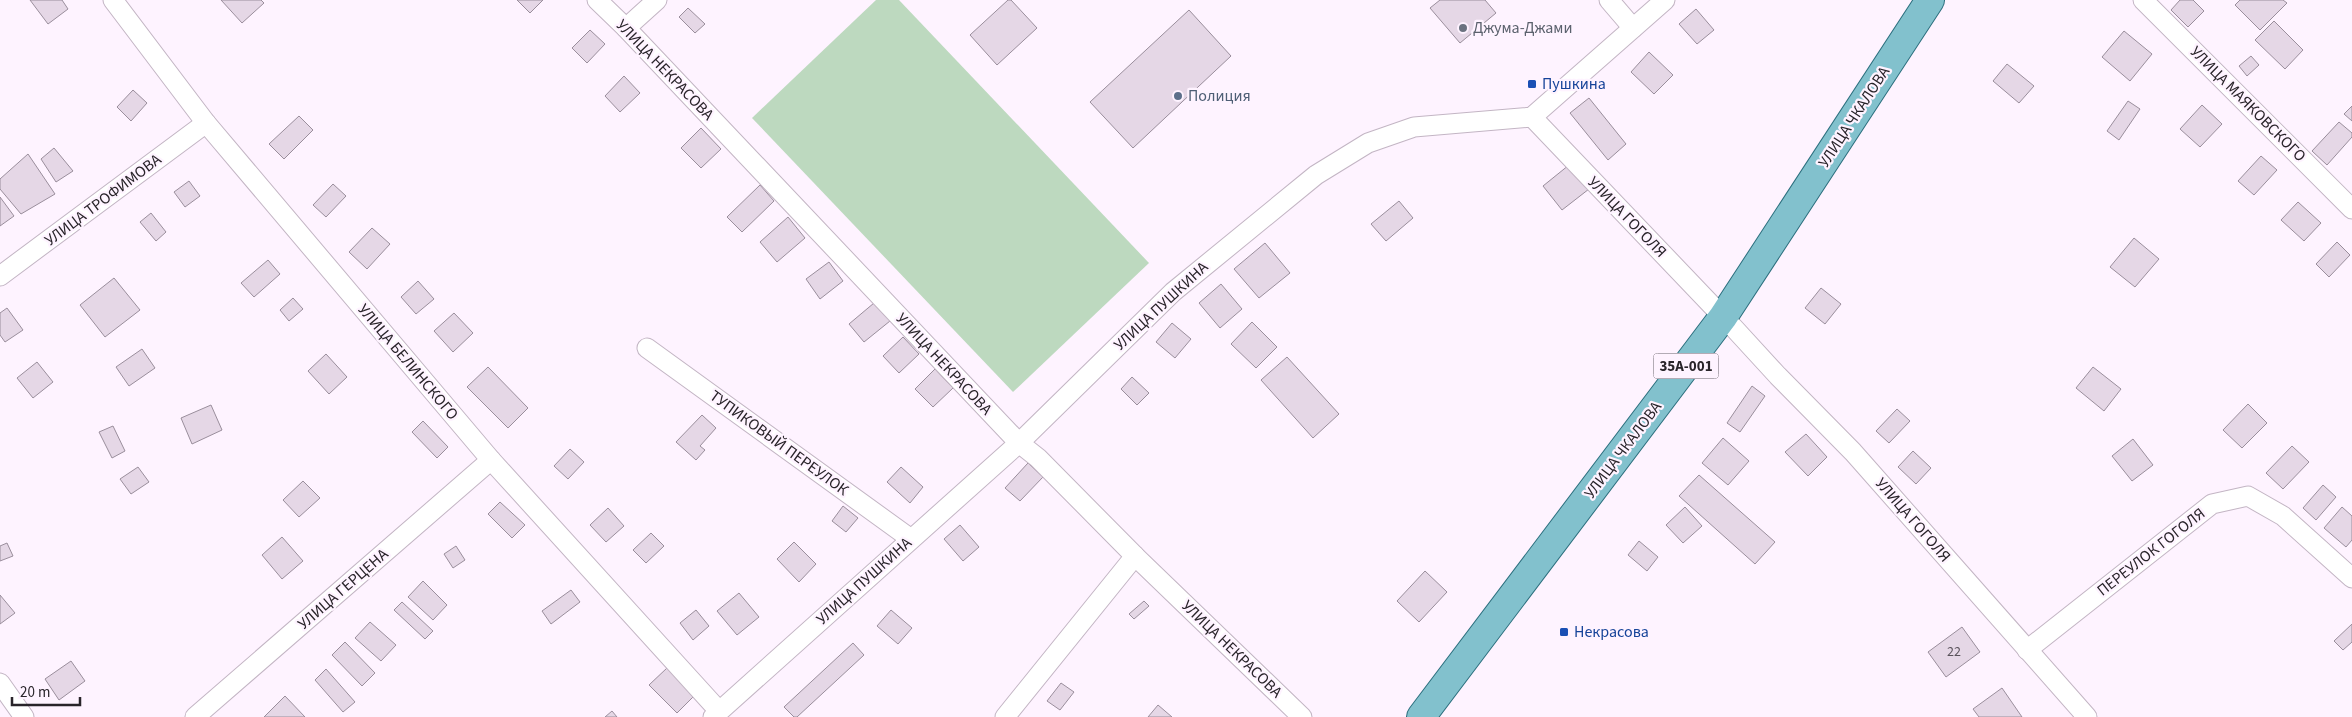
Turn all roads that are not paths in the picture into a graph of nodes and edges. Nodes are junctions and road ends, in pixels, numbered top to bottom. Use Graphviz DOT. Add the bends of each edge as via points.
graph roads {
  1 [pos="113,0"];
  2 [pos="597,0"];
  3 [pos="657,0"];
  4 [pos="1609,0"];
  5 [pos="1665,0"];
  6 [pos="1941,0"];
  7 [pos="2143,0"];
  8 [pos="626,28"];
  9 [pos="1632,28"];
  10 [pos="1532,117"];
  11 [pos="206,123"];
  12 [pos="2352,209"];
  13 [pos="0,276"];
  14 [pos="1728,322"];
  15 [pos="647,348"];
  16 [pos="1019,443"];
  17 [pos="491,460"];
  18 [pos="911,539"];
  19 [pos="1135,556"];
  20 [pos="2352,578"];
  21 [pos="2027,650"];
  22 [pos="0,683"];
  23 [pos="716,714"];
  24 [pos="24,717"];
  25 [pos="195,717"];
  26 [pos="1005,717"];
  27 [pos="1302,717"];
  28 [pos="1421,717"];
  29 [pos="1438,717"];
  30 [pos="2087,717"];
  1 -- 11 [label="street, УЛИЦА БЕЛИНСКОГО"];
  2 -- 8 [label="street, УЛИЦА НЕКРАСОВА"];
  3 -- 8 [label="street"];
  4 -- 9 [label="street"];
  5 -- 9 [label="street"];
  6 -- 14 [label="main road, УЛИЦА ЧКАЛОВА / 35А-001"];
  7 -- 12 [label="street, УЛИЦА МАЯКОВСКОГО"];
  8 -- 16 [label="street, УЛИЦА НЕКРАСОВА"];
  9 -- 10 [label="street"];
  10 -- 14 [label="street, УЛИЦА ГОГОЛЯ"];
  10 -- 16 [label="street, УЛИЦА ПУШКИНА" via="1414,127 1368,143 1316,175 1173,292"];
  11 -- 13 [label="street, УЛИЦА ТРОФИМОВА"];
  11 -- 17 [label="street, УЛИЦА БЕЛИНСКОГО"];
  14 -- 21 [label="street, УЛИЦА ГОГОЛЯ" via="1854,452"];
  14 -- 28 [label="main road, УЛИЦА ЧКАЛОВА / 35А-001"];
  14 -- 29 [label="main road, УЛИЦА ЧКАЛОВА / 35А-001"];
  15 -- 18 [label="street, ТУПИКОВЫЙ ПЕРЕУЛОК"];
  16 -- 18 [label="street, УЛИЦА ПУШКИНА"];
  16 -- 19 [label="street, УЛИЦА НЕКРАСОВА" via="1038,458"];
  17 -- 23 [label="street, УЛИЦА БЕЛИНСКОГО"];
  17 -- 25 [label="street, УЛИЦА ГЕРЦЕНА"];
  18 -- 23 [label="street, УЛИЦА ПУШКИНА"];
  19 -- 26 [label="street"];
  19 -- 27 [label="street, УЛИЦА НЕКРАСОВА"];
  20 -- 21 [label="street, ПЕРЕУЛОК ГОГОЛЯ" via="2283,516 2248,496 2212,504"];
  21 -- 30 [label="street, УЛИЦА ГОГОЛЯ"];
  22 -- 24 [label="street"];
}
